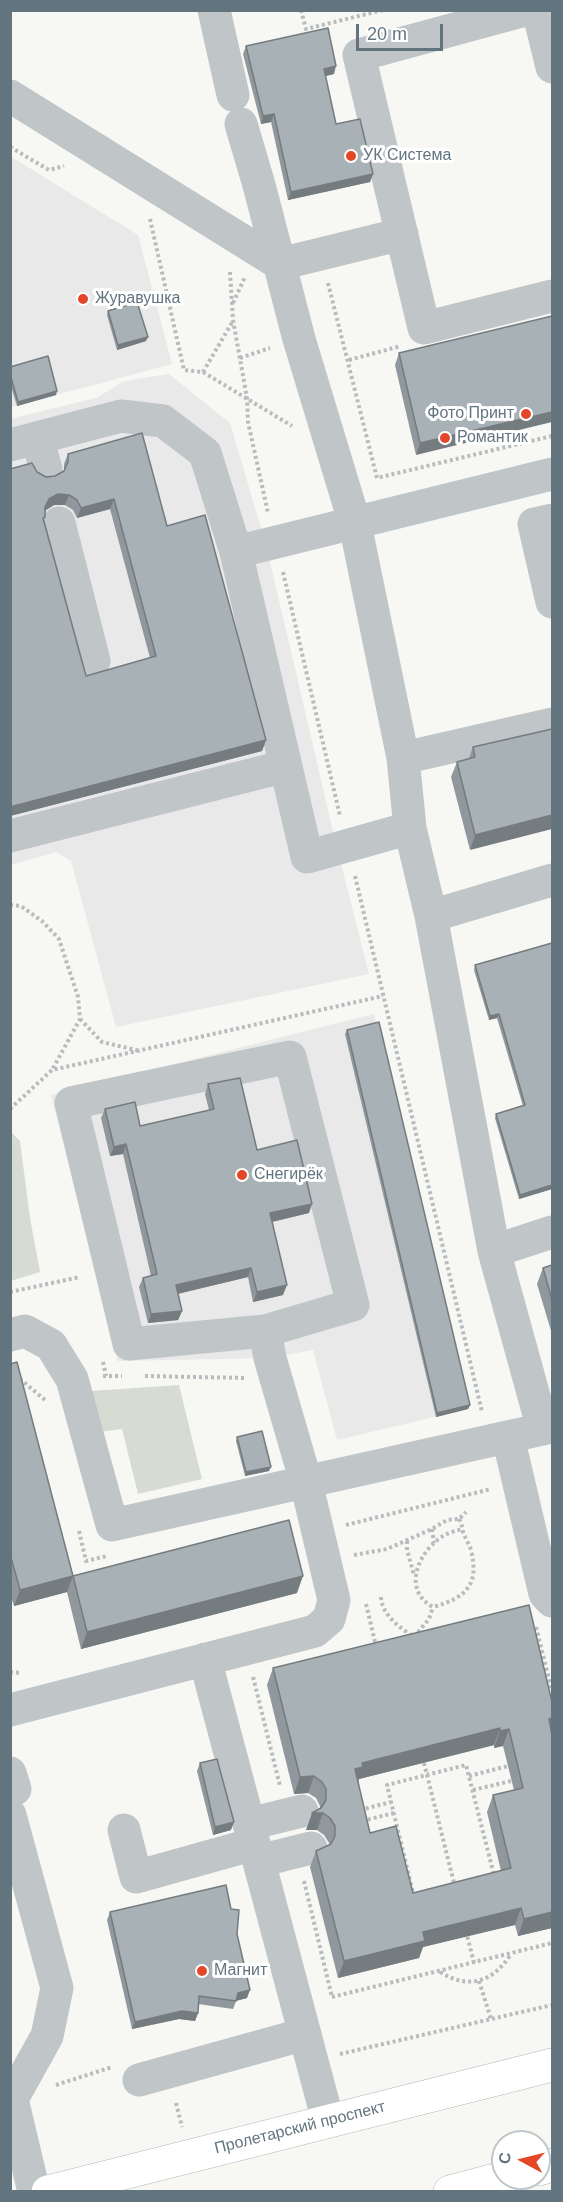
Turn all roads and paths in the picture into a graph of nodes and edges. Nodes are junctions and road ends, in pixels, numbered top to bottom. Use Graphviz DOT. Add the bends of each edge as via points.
graph roads {
  1 [pos="214,10"];
  2 [pos="301,10"];
  3 [pos="382,10"];
  4 [pos="525,10"];
  5 [pos="538,10"];
  6 [pos="552,67"];
  7 [pos="10,96"];
  8 [pos="137,175"];
  9 [pos="402,234"];
  10 [pos="320,253"];
  11 [pos="280,264"];
  12 [pos="552,296"];
  13 [pos="233,320"];
  14 [pos="552,436"];
  15 [pos="24,441"];
  16 [pos="46,469"];
  17 [pos="552,474"];
  18 [pos="552,520"];
  19 [pos="59,523"];
  20 [pos="355,524"];
  21 [pos="236,552"];
  22 [pos="552,602"];
  23 [pos="94,661"];
  24 [pos="552,724"];
  25 [pos="403,758"];
  26 [pos="286,766"];
  27 [pos="410,828"];
  28 [pos="10,836"];
  29 [pos="552,880"];
  30 [pos="10,905"];
  31 [pos="430,915"];
  32 [pos="382,996"];
  33 [pos="80,1020"];
  34 [pos="141,1052"];
  35 [pos="52,1070"];
  36 [pos="10,1109"];
  37 [pos="552,1232"];
  38 [pos="494,1251"];
  39 [pos="83,1287"];
  40 [pos="10,1293"];
  41 [pos="265,1331"];
  42 [pos="10,1335"];
  43 [pos="100,1354"];
  44 [pos="106,1376"];
  45 [pos="548,1428"];
  46 [pos="508,1437"];
  47 [pos="306,1482"];
  48 [pos="519,1482"];
  49 [pos="466,1512"];
  50 [pos="459,1519"];
  51 [pos="432,1529"];
  52 [pos="463,1529"];
  53 [pos="318,1532"];
  54 [pos="407,1541"];
  55 [pos="434,1544"];
  56 [pos="354,1555"];
  57 [pos="415,1576"];
  58 [pos="381,1596"];
  59 [pos="432,1607"];
  60 [pos="543,1609"];
  61 [pos="424,1634"];
  62 [pos="414,1637"];
  63 [pos="404,1639"];
  64 [pos="385,1644"];
  65 [pos="365,1649"];
  66 [pos="205,1659"];
  67 [pos="30,1671"];
  68 [pos="10,1672"];
  69 [pos="264,1674"];
  70 [pos="552,1691"];
  71 [pos="10,1710"];
  72 [pos="424,1763"];
  73 [pos="508,1766"];
  74 [pos="427,1775"];
  75 [pos="469,1776"];
  76 [pos="511,1781"];
  77 [pos="472,1790"];
  78 [pos="12,1792"];
  79 [pos="391,1802"];
  80 [pos="355,1811"];
  81 [pos="294,1813"];
  82 [pos="393,1813"];
  83 [pos="358,1822"];
  84 [pos="124,1830"];
  85 [pos="254,1843"];
  86 [pos="304,1850"];
  87 [pos="495,1879"];
  88 [pos="465,1887"];
  89 [pos="456,1889"];
  90 [pos="445,1892"];
  91 [pos="425,1896"];
  92 [pos="22,1906"];
  93 [pos="466,1929"];
  94 [pos="511,1954"];
  95 [pos="474,1963"];
  96 [pos="440,1971"];
  97 [pos="479,1981"];
  98 [pos="332,1997"];
  99 [pos="552,2005"];
  100 [pos="491,2019"];
  101 [pos="308,2047"];
  102 [pos="552,2065"];
  103 [pos="139,2080"];
  104 [pos="11,2099"];
  105 [pos="328,2121"];
  106 [pos="491,2181"];
  107 [pos="34,2192"];
  108 [pos="48,2192"];
  109 [pos="450,2192"];
  1 -- 11 [label="lane" via="237,110 272,182"];
  2 -- 3 [label="path" via="306,29"];
  4 -- 9 [label="lane" via="359,55"];
  5 -- 6 [label="lane"];
  7 -- 8 [label="lane"];
  8 -- 11 [label="lane"];
  8 -- 13 [label="path" via="184,370 203,372"];
  9 -- 10 [label="lane"];
  9 -- 12 [label="lane" via="424,328"];
  10 -- 11 [label="lane"];
  10 -- 14 [label="path" via="377,478"];
  11 -- 20 [label="lane"];
  15 -- 16 [label="lane"];
  15 -- 21 [label="lane" via="121,416 163,421 205,453"];
  17 -- 20 [label="lane"];
  18 -- 22 [label="lane" via="534,524"];
  19 -- 23 [label="lane"];
  20 -- 21 [label="lane"];
  20 -- 25 [label="lane"];
  21 -- 26 [label="lane"];
  24 -- 25 [label="lane"];
  25 -- 27 [label="lane"];
  26 -- 27 [label="lane" via="307,857"];
  26 -- 28 [label="lane"];
  27 -- 31 [label="lane"];
  29 -- 31 [label="lane"];
  30 -- 33 [label="path" via="21,906 59,939 78,997"];
  31 -- 38 [label="lane"];
  32 -- 34 [label="path"];
  33 -- 34 [label="path" via="102,1042"];
  33 -- 35 [label="path"];
  34 -- 35 [label="path"];
  35 -- 36 [label="path"];
  37 -- 38 [label="lane"];
  38 -- 45 [label="lane"];
  39 -- 40 [label="path" via="80,1276"];
  41 -- 41 [label="lane" via="129,1344 71,1103 290,1057 353,1305"];
  41 -- 47 [label="lane"];
  42 -- 47 [label="lane" via="25,1332 51,1345 72,1379 112,1525"];
  43 -- 44 [label="path"];
  45 -- 46 [label="lane"];
  46 -- 47 [label="lane"];
  46 -- 48 [label="lane"];
  47 -- 53 [label="lane"];
  48 -- 53 [label="path"];
  48 -- 60 [label="lane" via="545,1594"];
  49 -- 50 [label="path"];
  50 -- 51 [label="path" via="447,1520"];
  50 -- 52 [label="path"];
  51 -- 54 [label="path"];
  51 -- 55 [label="path"];
  52 -- 55 [label="path" via="448,1533"];
  52 -- 59 [label="path" via="471,1548 472,1582 463,1594"];
  53 -- 66 [label="lane" via="334,1600 329,1619 315,1631"];
  54 -- 56 [label="path"];
  54 -- 57 [label="path"];
  55 -- 57 [label="path" via="420,1561"];
  57 -- 59 [label="path" via="423,1602"];
  58 -- 62 [label="path" via="381,1606"];
  59 -- 62 [label="path" via="429,1619"];
  60 -- 70 [label="path"];
  61 -- 62 [label="path"];
  62 -- 63 [label="path"];
  64 -- 65 [label="path"];
  66 -- 71 [label="lane"];
  66 -- 85 [label="lane"];
  67 -- 68 [label="path"];
  69 -- 81 [label="path" via="253,1677"];
  72 -- 74 [label="path"];
  73 -- 75 [label="path"];
  74 -- 75 [label="path" via="466,1765"];
  74 -- 79 [label="path" via="387,1785"];
  74 -- 89 [label="path"];
  75 -- 77 [label="path"];
  76 -- 77 [label="path"];
  77 -- 87 [label="path"];
  78 -- 92 [label="lane"];
  79 -- 80 [label="path"];
  79 -- 82 [label="path"];
  81 -- 85 [label="lane"];
  82 -- 83 [label="path"];
  82 -- 91 [label="path" via="415,1899"];
  84 -- 85 [label="lane" via="136,1877"];
  85 -- 86 [label="lane"];
  85 -- 101 [label="lane"];
  86 -- 98 [label="path"];
  88 -- 89 [label="path"];
  89 -- 90 [label="path"];
  92 -- 104 [label="lane" via="57,1988 47,2036"];
  93 -- 95 [label="path"];
  94 -- 97 [label="path" via="503,1966"];
  96 -- 97 [label="path" via="465,1982"];
  97 -- 100 [label="path"];
  99 -- 100 [label="path"];
  100 -- 101 [label="path"];
  101 -- 103 [label="lane"];
  101 -- 105 [label="lane"];
  102 -- 105 [label="main road, Пролетарский проспект"];
  104 -- 107 [label="lane"];
  105 -- 108 [label="main road, Пролетарский проспект"];
  106 -- 109 [label="main road"];
}
